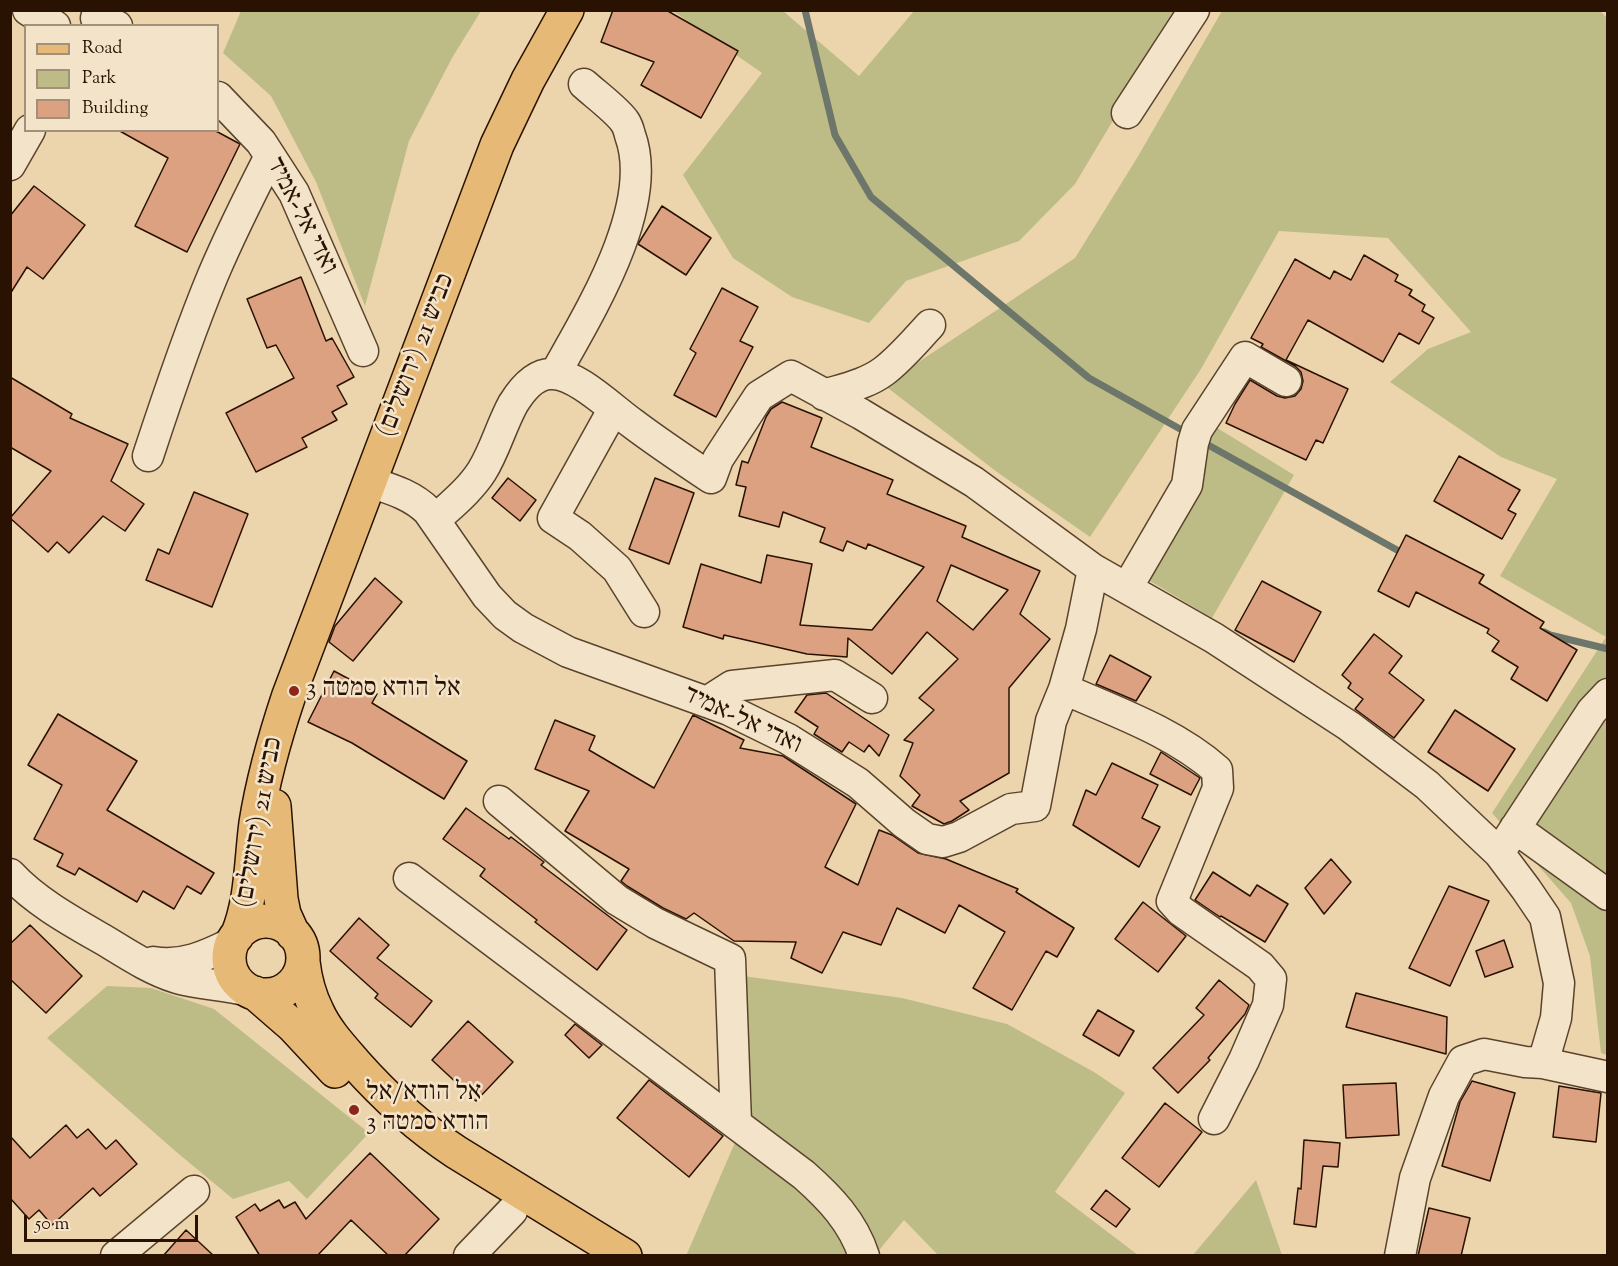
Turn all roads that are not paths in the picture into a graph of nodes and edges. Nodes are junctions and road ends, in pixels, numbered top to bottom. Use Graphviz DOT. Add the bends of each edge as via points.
graph roads {
  1 [pos="28,10"];
  2 [pos="129,10"];
  3 [pos="567,10"];
  4 [pos="1194,10"];
  5 [pos="106,21"];
  6 [pos="52,24"];
  7 [pos="584,84"];
  8 [pos="219,98"];
  9 [pos="1127,113"];
  10 [pos="29,132"];
  11 [pos="270,156"];
  12 [pos="10,165"];
  13 [pos="930,325"];
  14 [pos="363,351"];
  15 [pos="555,374"];
  16 [pos="1286,381"];
  17 [pos="824,395"];
  18 [pos="614,410"];
  19 [pos="148,456"];
  20 [pos="370,482"];
  21 [pos="435,520"];
  22 [pos="1093,569"];
  23 [pos="1127,588"];
  24 [pos="645,612"];
  25 [pos="1064,689"];
  26 [pos="1608,694"];
  27 [pos="872,698"];
  28 [pos="706,702"];
  29 [pos="285,709"];
  30 [pos="499,801"];
  31 [pos="1515,828"];
  32 [pos="1499,853"];
  33 [pos="10,874"];
  34 [pos="409,878"];
  35 [pos="1608,895"];
  36 [pos="234,940"];
  37 [pos="298,948"];
  38 [pos="125,953"];
  39 [pos="252,992"];
  40 [pos="1543,1063"];
  41 [pos="1608,1077"];
  42 [pos="1214,1119"];
  43 [pos="736,1124"];
  44 [pos="194,1191"];
  45 [pos="512,1211"];
  46 [pos="116,1256"];
  47 [pos="469,1256"];
  48 [pos="585,1256"];
  49 [pos="625,1256"];
  50 [pos="864,1256"];
  51 [pos="1400,1256"];
  1 -- 6 [label="street"];
  2 -- 5 [label="street"];
  3 -- 20 [label="main road, כביש 21 (ירושלים)" via="496,145"];
  4 -- 9 [label="street"];
  7 -- 15 [label="street" via="625,121 635,149 636,181 629,220 601,290"];
  8 -- 11 [label="street, ואדי אל-אמיד"];
  10 -- 12 [label="street"];
  11 -- 14 [label="street, ואדי אל-אמיד" via="294,193"];
  11 -- 19 [label="street" via="212,276"];
  13 -- 17 [label="street" via="882,372 850,388"];
  15 -- 18 [label="street" via="579,384"];
  15 -- 21 [label="street" via="538,377 525,387 481,473"];
  16 -- 23 [label="street" via="1245,357 1197,430 1187,485"];
  17 -- 18 [label="street" via="791,376 759,396 724,449 711,478"];
  17 -- 22 [label="street" via="974,482"];
  18 -- 24 [label="street" via="553,518 617,569"];
  20 -- 21 [label="street, ואדי אל-אמיד" via="411,496"];
  20 -- 29 [label="main road, כביש 21 (ירושלים)"];
  21 -- 28 [label="street, ואדי אל-אמיד" via="487,596 523,628 568,652"];
  22 -- 23 [label="street"];
  22 -- 25 [label="street"];
  23 -- 32 [label="street" via="1214,638 1349,726 1427,784"];
  25 -- 28 [label="street, ואדי אל-אמיד" via="1051,721 1035,806 1011,809 943,842 927,839 858,783 788,739"];
  25 -- 42 [label="street" via="1150,727 1200,755 1217,770 1218,788 1172,901 1260,966 1270,979 1268,1005"];
  26 -- 31 [label="street" via="1592,711"];
  27 -- 28 [label="street" via="835,675 732,687"];
  29 -- 36 [label="main road, כביש 21 (ירושלים)" via="266,768 247,906"];
  29 -- 37 [label="main road, כביש 21 (ירושלים)" via="277,763 275,831 281,899"];
  30 -- 43 [label="street" via="617,900 730,959"];
  31 -- 32 [label="street"];
  31 -- 35 [label="street"];
  32 -- 40 [label="street" via="1545,917 1559,983 1556,1018"];
  33 -- 38 [label="street" via="46,904"];
  34 -- 43 [label="street"];
  36 -- 37 [label="main road" via="243,928 261,921 273,922 287,928"];
  36 -- 38 [label="street" via="207,956 177,964 153,962"];
  36 -- 39 [label="main road" via="229,957 231,971 237,982"];
  37 -- 39 [label="main road" via="298,976 289,987 263,995"];
  37 -- 49 [label="main road, כביש 21 (ירושלים)" via="310,997 326,1027 396,1107 456,1152"];
  38 -- 39 [label="street" via="177,978"];
  39 -- 45 [label="main road" via="305,1038 403,1140"];
  40 -- 41 [label="street"];
  40 -- 51 [label="street" via="1484,1054 1463,1061 1444,1096 1415,1178"];
  43 -- 50 [label="street" via="830,1199 849,1223"];
  44 -- 46 [label="street"];
  45 -- 47 [label="street"];
  45 -- 48 [label="main road"];
}
